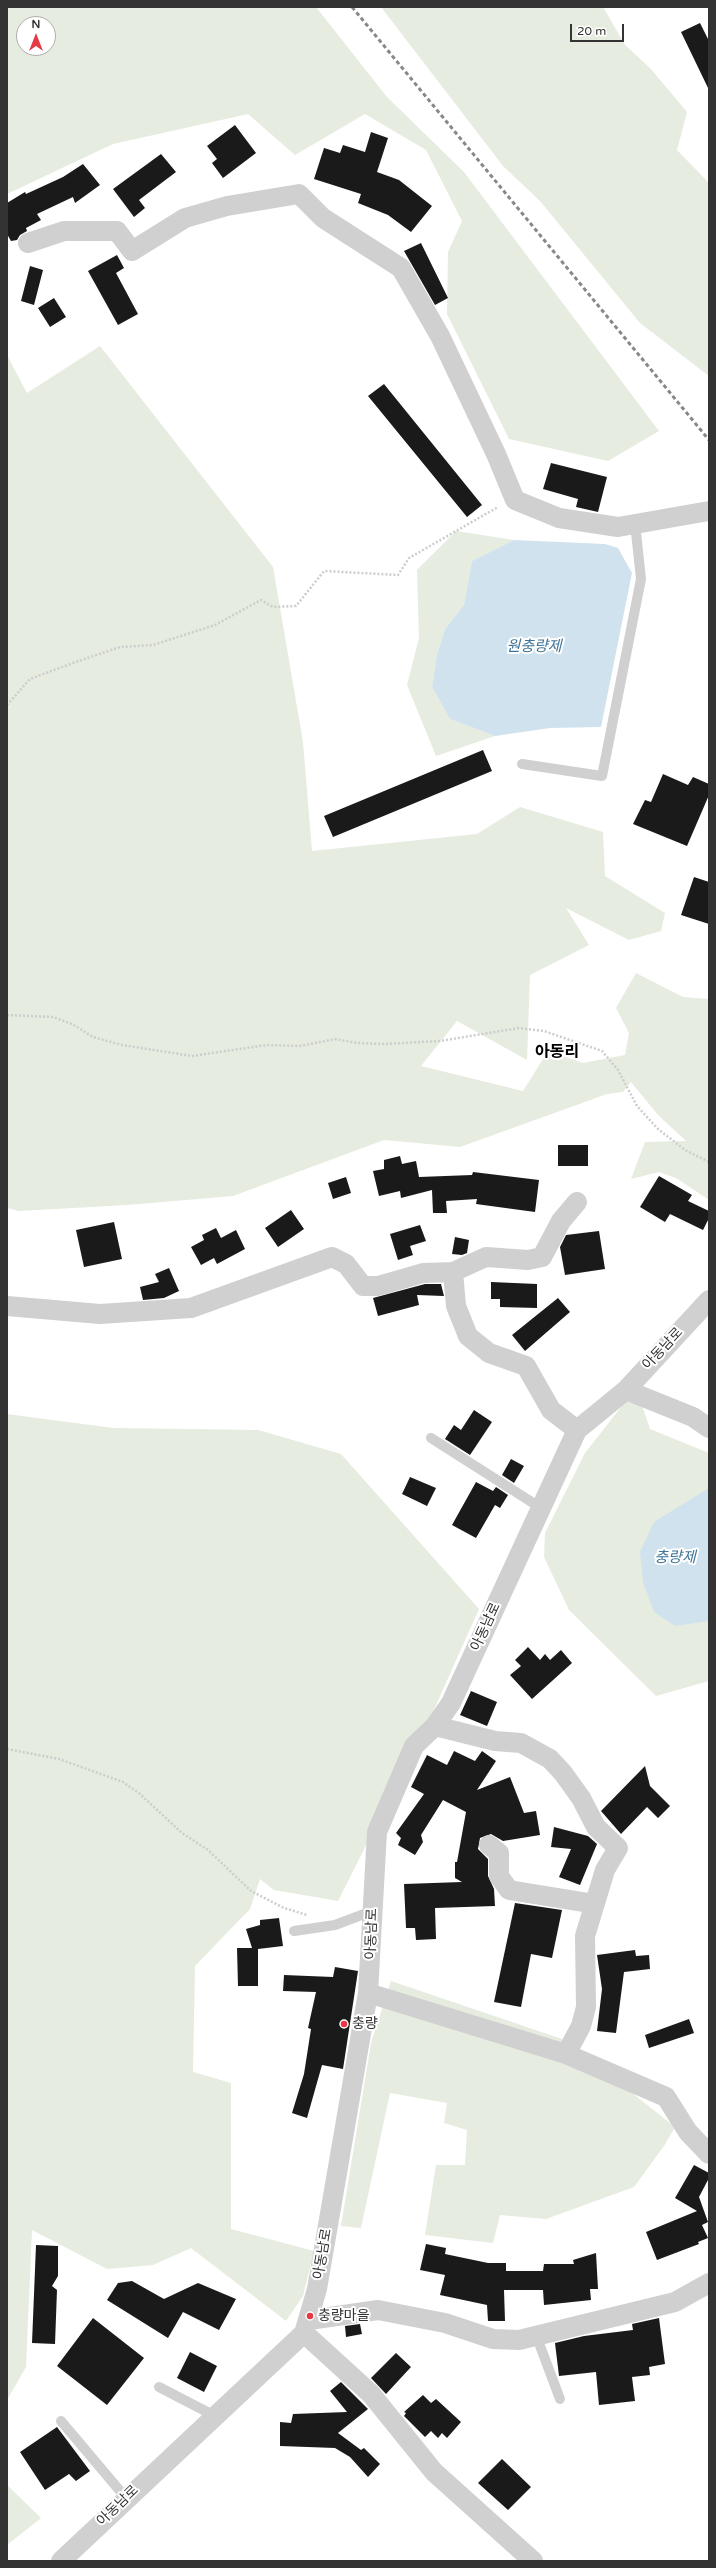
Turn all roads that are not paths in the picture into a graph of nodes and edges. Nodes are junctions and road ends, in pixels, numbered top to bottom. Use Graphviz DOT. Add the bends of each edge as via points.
graph roads {
  1 [pos="28,243"];
  2 [pos="709,511"];
  3 [pos="635,523"];
  4 [pos="522,764"];
  5 [pos="577,1202"];
  6 [pos="453,1272"];
  7 [pos="709,1300"];
  8 [pos="7,1306"];
  9 [pos="626,1390"];
  10 [pos="709,1428"];
  11 [pos="577,1430"];
  12 [pos="431,1438"];
  13 [pos="541,1508"];
  14 [pos="436,1726"];
  15 [pos="489,1845"];
  16 [pos="595,1904"];
  17 [pos="372,1911"];
  18 [pos="294,1931"];
  19 [pos="368,1993"];
  20 [pos="566,2054"];
  21 [pos="709,2154"];
  22 [pos="709,2283"];
  23 [pos="307,2326"];
  24 [pos="536,2335"];
  25 [pos="160,2387"];
  26 [pos="560,2399"];
  27 [pos="215,2416"];
  28 [pos="61,2421"];
  29 [pos="126,2498"];
  30 [pos="61,2561"];
  31 [pos="533,2561"];
  1 -- 3 [label="street" via="64,231 116,231 132,251 185,218 227,206 299,194 323,218 401,268 440,336 516,500 559,518 618,527"];
  2 -- 3 [label="street"];
  3 -- 4 [label="lane" via="641,579 602,776"];
  5 -- 6 [label="street" via="561,1221 542,1256 528,1260 486,1256"];
  6 -- 8 [label="street" via="423,1273 378,1286 363,1286 346,1264 332,1257 191,1308 100,1314"];
  6 -- 11 [label="street" via="456,1306 468,1336 489,1353 526,1366 551,1410"];
  7 -- 9 [label="street, 아동남로"];
  9 -- 10 [label="street" via="693,1416"];
  9 -- 11 [label="street, 아동남로"];
  11 -- 13 [label="street, 아동남로"];
  12 -- 13 [label="lane"];
  13 -- 14 [label="street, 아동남로" via="451,1703"];
  14 -- 16 [label="street" via="495,1741 521,1742 550,1759 563,1773 582,1798 596,1827 618,1848 605,1870"];
  14 -- 17 [label="street, 아동남로" via="414,1746 377,1832"];
  15 -- 16 [label="street" via="499,1853 499,1876 509,1890"];
  16 -- 20 [label="street" via="585,1936 586,2007 582,2026"];
  17 -- 18 [label="lane" via="335,1925"];
  17 -- 19 [label="street, 아동남로"];
  19 -- 20 [label="street"];
  19 -- 23 [label="street, 아동남로" via="317,2289"];
  20 -- 21 [label="street" via="666,2097 688,2132"];
  22 -- 24 [label="street" via="676,2302"];
  23 -- 24 [label="street" via="378,2310 445,2323 493,2339 519,2340"];
  23 -- 27 [label="street, 아동남로"];
  23 -- 31 [label="street" via="371,2394 434,2472"];
  24 -- 26 [label="lane"];
  25 -- 27 [label="lane"];
  27 -- 29 [label="street, 아동남로"];
  28 -- 29 [label="lane"];
  29 -- 30 [label="street, 아동남로"];
}
